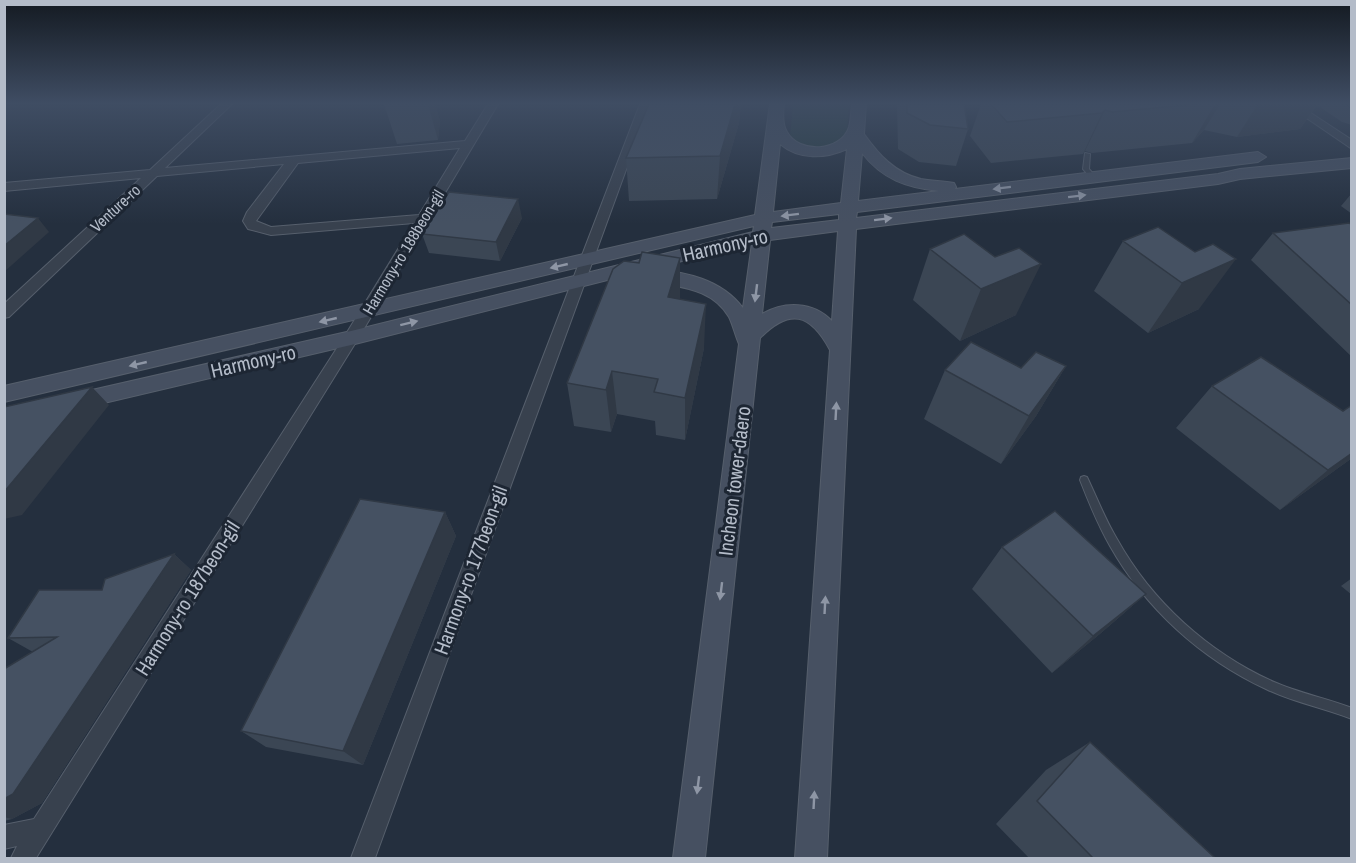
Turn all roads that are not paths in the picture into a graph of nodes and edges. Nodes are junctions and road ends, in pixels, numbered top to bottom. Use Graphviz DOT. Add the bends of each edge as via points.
graph roads {
  1 [pos="183,144"];
  2 [pos="464,144"];
  3 [pos="467,144"];
  4 [pos="630,144"];
  5 [pos="772,144"];
  6 [pos="794,144"];
  7 [pos="845,144"];
  8 [pos="856,144"];
  9 [pos="866,144"];
  10 [pos="1352,147"];
  11 [pos="1087,154"];
  12 [pos="294,160"];
  13 [pos="1352,163"];
  14 [pos="152,173"];
  15 [pos="1093,177"];
  16 [pos="4,187"];
  17 [pos="976,191"];
  18 [pos="848,216"];
  19 [pos="425,218"];
  20 [pos="764,227"];
  21 [pos="586,259"];
  22 [pos="609,273"];
  23 [pos="578,281"];
  24 [pos="367,312"];
  25 [pos="4,313"];
  26 [pos="351,338"];
  27 [pos="750,340"];
  28 [pos="840,351"];
  29 [pos="4,394"];
  30 [pos="51,408"];
  31 [pos="1084,480"];
  32 [pos="1352,714"];
  33 [pos="41,829"];
  34 [pos="4,837"];
  35 [pos="22,858"];
  36 [pos="363,858"];
  37 [pos="689,858"];
  38 [pos="811,858"];
  1 -- 14 [label="street, Venture-ro"];
  2 -- 12 [label="street"];
  3 -- 19 [label="street, Harmony-ro 188beon-gil"];
  4 -- 21 [label="street, Harmony-ro 177beon-gil"];
  5 -- 20 [label="street, Incheon tower-daero"];
  6 -- 7 [label="street" via="812,151 832,151"];
  8 -- 18 [label="street"];
  9 -- 17 [label="street" via="881,166 898,176 932,186"];
  10 -- 15 [label="street, Harmony-ro"];
  11 -- 15 [label="lane" via="1086,169"];
  12 -- 14 [label="street"];
  12 -- 19 [label="street" via="250,215 253,226 271,231"];
  18 -- 13 [label="street, Harmony-ro, one-way"];
  14 -- 16 [label="street"];
  14 -- 25 [label="street, Venture-ro"];
  15 -- 17 [label="street, Harmony-ro, one-way"];
  17 -- 18 [label="street, Harmony-ro"];
  18 -- 20 [label="street, Harmony-ro"];
  18 -- 28 [label="street"];
  19 -- 24 [label="street, Harmony-ro 188beon-gil"];
  20 -- 21 [label="street, Harmony-ro"];
  20 -- 22 [label="street, Harmony-ro"];
  20 -- 27 [label="street, Incheon tower-daero, one-way"];
  21 -- 23 [label="street, Harmony-ro 177beon-gil"];
  21 -- 24 [label="street, Harmony-ro, one-way"];
  22 -- 23 [label="street, Harmony-ro"];
  22 -- 27 [label="street" via="669,276 696,283 736,312"];
  26 -- 23 [label="street, Harmony-ro, one-way"];
  23 -- 36 [label="street, Harmony-ro 177beon-gil"];
  24 -- 26 [label="street, Harmony-ro 188beon-gil"];
  24 -- 29 [label="street, Harmony-ro, one-way"];
  26 -- 30 [label="street, Harmony-ro"];
  26 -- 33 [label="street, Harmony-ro 187beon-gil"];
  27 -- 28 [label="street" via="762,322 776,313 799,312 826,325"];
  27 -- 37 [label="street, Incheon tower-daero, one-way"];
  38 -- 28 [label="street, one-way"];
  31 -- 32 [label="lane" via="1092,504 1121,558 1159,607 1193,638 1226,662 1271,686"];
  33 -- 34 [label="street"];
  33 -- 35 [label="street, Harmony-ro 187beon-gil"];
}
